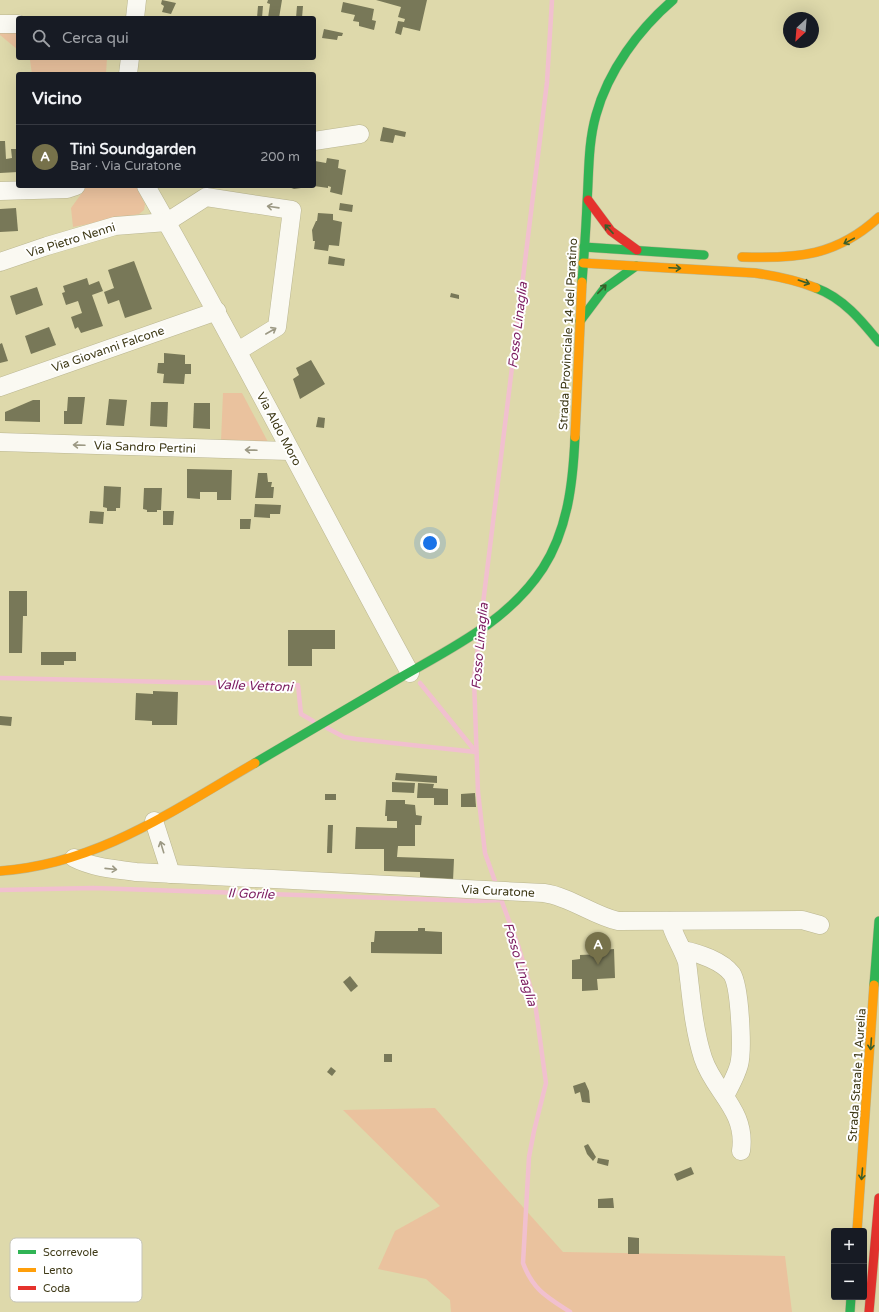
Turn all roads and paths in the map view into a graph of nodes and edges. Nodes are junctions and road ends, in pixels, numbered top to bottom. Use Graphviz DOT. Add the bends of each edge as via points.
graph roads {
  1 [pos="137,0"];
  2 [pos="673,0"];
  3 [pos="135,16"];
  4 [pos="0,24"];
  5 [pos="16,24"];
  6 [pos="130,60"];
  7 [pos="128,72"];
  8 [pos="360,134"];
  9 [pos="316,141"];
  10 [pos="70,188"];
  11 [pos="147,188"];
  12 [pos="0,191"];
  13 [pos="588,200"];
  14 [pos="879,217"];
  15 [pos="167,222"];
  16 [pos="584,247"];
  17 [pos="637,250"];
  18 [pos="714,255"];
  19 [pos="729,256"];
  20 [pos="0,262"];
  21 [pos="583,263"];
  22 [pos="636,266"];
  23 [pos="217,311"];
  24 [pos="580,321"];
  25 [pos="879,342"];
  26 [pos="238,350"];
  27 [pos="0,387"];
  28 [pos="0,442"];
  29 [pos="290,451"];
  30 [pos="410,673"];
  31 [pos="154,821"];
  32 [pos="74,858"];
  33 [pos="0,871"];
  34 [pos="171,874"];
  35 [pos="670,921"];
  36 [pos="879,921"];
  37 [pos="820,925"];
  38 [pos="683,950"];
  39 [pos="725,1096"];
  40 [pos="741,1151"];
  41 [pos="879,1198"];
  42 [pos="857,1228"];
  43 [pos="851,1300"];
  44 [pos="850,1312"];
  45 [pos="869,1312"];
  1 -- 3 [label="street"];
  2 -- 13 [label="main road, Strada Provinciale 14 del Paratino" via="635,41 603,95 593,131"];
  4 -- 5 [label="street"];
  6 -- 7 [label="street"];
  8 -- 9 [label="street"];
  10 -- 12 [label="street"];
  11 -- 15 [label="street, Via Aldo Moro"];
  13 -- 16 [label="main road, Strada Provinciale 14 del Paratino"];
  17 -- 13 [label="main road, one-way" via="610,231"];
  14 -- 19 [label="main road, one-way" via="854,239 822,252 776,259"];
  15 -- 20 [label="street, Via Pietro Nenni" via="115,226"];
  15 -- 23 [label="street, Via Aldo Moro"];
  26 -- 15 [label="street, one-way" via="277,327 292,210 206,197"];
  16 -- 17 [label="main road"];
  16 -- 21 [label="main road, Strada Provinciale 14 del Paratino"];
  17 -- 18 [label="main road"];
  21 -- 22 [label="main road"];
  21 -- 24 [label="main road, Strada Provinciale 14 del Paratino"];
  24 -- 22 [label="main road, one-way" via="605,286"];
  22 -- 25 [label="main road, one-way" via="767,274 803,281 847,306"];
  23 -- 26 [label="street, Via Aldo Moro"];
  23 -- 27 [label="street, Via Giovanni Falcone"];
  24 -- 30 [label="main road, Strada Provinciale 14 del Paratino" via="573,478 561,530 540,574 499,618"];
  26 -- 29 [label="street, Via Aldo Moro"];
  29 -- 28 [label="street, Via Sandro Pertini, one-way"];
  29 -- 30 [label="street, Via Aldo Moro"];
  30 -- 31 [label="main road, Strada Provinciale 14 del Paratino"];
  31 -- 32 [label="main road, Strada Provinciale 14 del Paratino" via="118,841"];
  34 -- 31 [label="street, one-way"];
  32 -- 33 [label="main road, Strada Provinciale 14 del Paratino" via="35,868"];
  32 -- 34 [label="street, Via Curatone, one-way" via="100,868"];
  34 -- 35 [label="street, Via Curatone" via="553,894 618,921"];
  35 -- 37 [label="street, Via Curatone" via="802,920"];
  35 -- 38 [label="street"];
  36 -- 42 [label="main road, Strada Statale 1 Aurelia, one-way"];
  38 -- 39 [label="street" via="703,1059"];
  38 -- 39 [label="street" via="696,953 728,970 737,987 741,1050 735,1076"];
  39 -- 40 [label="street" via="742,1129"];
  41 -- 45 [label="main road"];
  43 -- 44 [label="main road"];
}
